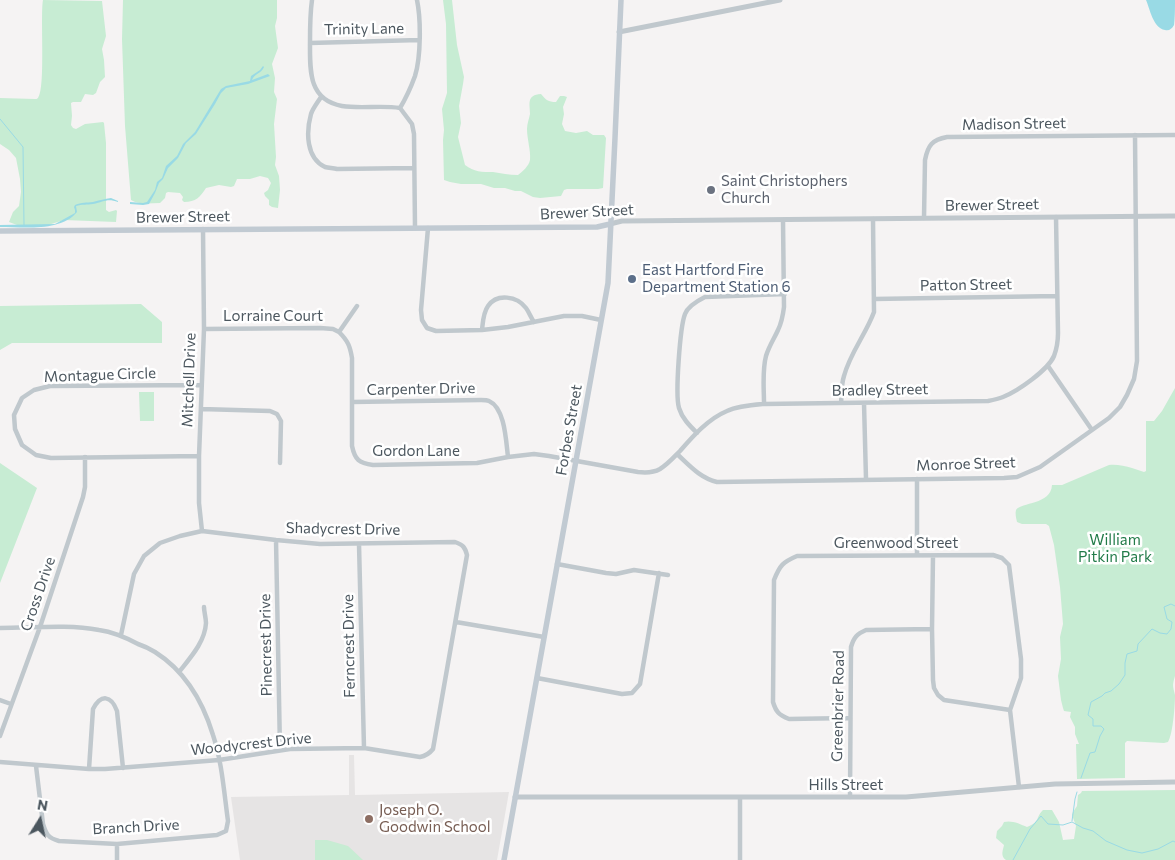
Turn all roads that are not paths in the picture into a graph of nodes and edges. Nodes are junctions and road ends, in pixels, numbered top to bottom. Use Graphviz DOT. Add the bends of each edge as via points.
graph roads {
  1 [pos="312,0"];
  2 [pos="417,0"];
  3 [pos="621,0"];
  4 [pos="780,0"];
  5 [pos="620,32"];
  6 [pos="419,40"];
  7 [pos="310,43"];
  8 [pos="321,97"];
  9 [pos="400,108"];
  10 [pos="1135,135"];
  11 [pos="1175,135"];
  12 [pos="414,168"];
  13 [pos="1135,216"];
  14 [pos="1175,216"];
  15 [pos="1056,217"];
  16 [pos="924,218"];
  17 [pos="873,219"];
  18 [pos="783,220"];
  19 [pos="610,224"];
  20 [pos="415,228"];
  21 [pos="428,228"];
  22 [pos="203,229"];
  23 [pos="0,231"];
  24 [pos="784,294"];
  25 [pos="1057,296"];
  26 [pos="874,299"];
  27 [pos="357,306"];
  28 [pos="601,320"];
  29 [pos="534,322"];
  30 [pos="204,329"];
  31 [pos="482,330"];
  32 [pos="339,332"];
  33 [pos="1048,366"];
  34 [pos="202,385"];
  35 [pos="352,402"];
  36 [pos="842,403"];
  37 [pos="864,403"];
  38 [pos="764,404"];
  39 [pos="201,409"];
  40 [pos="1092,430"];
  41 [pos="696,433"];
  42 [pos="677,454"];
  43 [pos="199,456"];
  44 [pos="85,457"];
  45 [pos="508,457"];
  46 [pos="576,461"];
  47 [pos="280,464"];
  48 [pos="917,479"];
  49 [pos="866,480"];
  50 [pos="202,531"];
  51 [pos="276,540"];
  52 [pos="360,544"];
  53 [pos="917,555"];
  54 [pos="933,556"];
  55 [pos="557,564"];
  56 [pos="659,573"];
  57 [pos="668,575"];
  58 [pos="204,607"];
  59 [pos="456,622"];
  60 [pos="0,628"];
  61 [pos="40,628"];
  62 [pos="932,629"];
  63 [pos="121,635"];
  64 [pos="544,637"];
  65 [pos="179,672"];
  66 [pos="537,678"];
  67 [pos="0,700"];
  68 [pos="11,704"];
  69 [pos="1010,710"];
  70 [pos="850,718"];
  71 [pos="0,736"];
  72 [pos="364,748"];
  73 [pos="280,750"];
  74 [pos="219,760"];
  75 [pos="0,762"];
  76 [pos="36,766"];
  77 [pos="123,768"];
  78 [pos="89,769"];
  79 [pos="1175,782"];
  80 [pos="1018,787"];
  81 [pos="516,797"];
  82 [pos="850,797"];
  83 [pos="740,798"];
  84 [pos="117,844"];
  85 [pos="117,860"];
  86 [pos="505,860"];
  87 [pos="740,860"];
  1 -- 7 [label="street"];
  2 -- 6 [label="street"];
  3 -- 5 [label="main road, Forbes Street"];
  4 -- 5 [label="street"];
  5 -- 19 [label="main road, Forbes Street"];
  6 -- 7 [label="street, Trinity Lane"];
  6 -- 9 [label="street" via="416,74"];
  7 -- 8 [label="street" via="311,77"];
  8 -- 9 [label="street" via="341,106"];
  8 -- 12 [label="street" via="308,128 311,152 317,161 337,169"];
  9 -- 12 [label="street" via="412,124"];
  10 -- 11 [label="street, Madison Street"];
  10 -- 13 [label="street, Monroe Street"];
  10 -- 16 [label="street, Madison Street" via="939,139 931,144 925,160"];
  12 -- 20 [label="street"];
  13 -- 14 [label="street, Brewer Street"];
  13 -- 15 [label="street, Brewer Street"];
  13 -- 40 [label="street, Monroe Street" via="1137,361 1134,379 1120,407"];
  15 -- 16 [label="street, Brewer Street"];
  15 -- 25 [label="street"];
  16 -- 17 [label="street, Brewer Street"];
  17 -- 18 [label="street, Brewer Street"];
  17 -- 26 [label="street"];
  18 -- 19 [label="street, Brewer Street"];
  18 -- 24 [label="street"];
  19 -- 21 [label="main road, Brewer Street" via="597,227"];
  19 -- 28 [label="main road, Forbes Street" via="608,276"];
  20 -- 21 [label="main road, Brewer Street"];
  20 -- 22 [label="main road, Brewer Street"];
  21 -- 31 [label="street" via="422,320 427,328 436,331"];
  22 -- 23 [label="main road, Brewer Street"];
  22 -- 30 [label="street, Mitchell Drive"];
  24 -- 38 [label="street" via="782,320 770,344 764,367"];
  24 -- 41 [label="street" via="705,297 685,313 678,406"];
  25 -- 26 [label="street, Patton Street"];
  25 -- 33 [label="street" via="1057,345"];
  26 -- 36 [label="street" via="870,324 844,375"];
  27 -- 32 [label="street, Lorraine Court"];
  28 -- 29 [label="street" via="564,316"];
  28 -- 46 [label="main road, Forbes Street"];
  29 -- 31 [label="street"];
  29 -- 31 [label="street" via="526,308 507,297 496,299 488,306"];
  30 -- 32 [label="street, Lorraine Court" via="320,328"];
  30 -- 34 [label="street, Mitchell Drive"];
  32 -- 35 [label="street, Gordon Lane" via="350,346"];
  33 -- 37 [label="street, Bradley Street" via="1016,391 988,401"];
  33 -- 40 [label="street"];
  34 -- 39 [label="street, Mitchell Drive"];
  34 -- 44 [label="street, Montague Circle" via="50,386 34,390 22,398 14,415 15,429 22,444 36,454 51,458"];
  35 -- 45 [label="street, Carpenter Drive" via="490,402 502,417"];
  35 -- 45 [label="street, Gordon Lane" via="354,455 366,464 477,463"];
  36 -- 37 [label="street, Bradley Street"];
  36 -- 38 [label="street, Bradley Street"];
  37 -- 49 [label="street"];
  38 -- 41 [label="street, Bradley Street" via="726,411"];
  39 -- 43 [label="street, Mitchell Drive"];
  39 -- 47 [label="street" via="270,411 277,414 281,421"];
  40 -- 48 [label="street, Monroe Street" via="1040,467 1017,477"];
  41 -- 42 [label="street, Bradley Street"];
  42 -- 46 [label="street, Bradley Street" via="659,470 649,473"];
  42 -- 49 [label="street, Monroe Street" via="700,476 717,482"];
  43 -- 44 [label="street, Montague Circle"];
  43 -- 50 [label="street, Mitchell Drive"];
  44 -- 61 [label="street, Cross Drive" via="86,487"];
  45 -- 46 [label="street, Gordon Lane" via="534,454"];
  46 -- 55 [label="main road, Forbes Street"];
  48 -- 49 [label="street, Monroe Street"];
  48 -- 53 [label="street"];
  50 -- 51 [label="street, Shadycrest Drive"];
  50 -- 63 [label="street, Shadycrest Drive" via="160,543 144,556 134,574"];
  51 -- 52 [label="street, Shadycrest Drive"];
  51 -- 73 [label="street, Pinecrest Drive"];
  52 -- 59 [label="street, Shadycrest Drive" via="455,542 466,548"];
  52 -- 72 [label="street, Ferncrest Drive"];
  53 -- 54 [label="street, Greenwood Street"];
  53 -- 70 [label="street, Greenwood Street" via="797,556 786,560 774,580 775,710 789,719"];
  54 -- 62 [label="street"];
  54 -- 69 [label="street, Greenwood Street" via="993,555 1009,565 1021,659 1020,678"];
  55 -- 56 [label="street" via="616,574 634,570"];
  55 -- 64 [label="main road, Forbes Street"];
  56 -- 57 [label="street"];
  56 -- 66 [label="street" via="640,684 632,693 622,694"];
  58 -- 65 [label="street" via="206,624 201,642"];
  59 -- 64 [label="street"];
  59 -- 72 [label="street, Woodycrest Drive" via="433,749 420,757"];
  60 -- 61 [label="street"];
  61 -- 63 [label="street" via="78,627"];
  61 -- 68 [label="street, Cross Drive"];
  62 -- 69 [label="street" via="934,688 938,695 944,700"];
  62 -- 70 [label="street, Greenbrier Road" via="866,630 858,633 851,647"];
  63 -- 65 [label="street" via="156,652"];
  64 -- 66 [label="main road, Forbes Street"];
  65 -- 74 [label="street" via="204,710"];
  66 -- 81 [label="main road, Forbes Street"];
  67 -- 68 [label="street"];
  68 -- 71 [label="street, Cross Drive"];
  69 -- 80 [label="street, Greenwood Street"];
  70 -- 82 [label="street, Greenbrier Road"];
  72 -- 73 [label="street, Woodycrest Drive"];
  73 -- 74 [label="street, Woodycrest Drive"];
  74 -- 77 [label="street, Woodycrest Drive"];
  74 -- 84 [label="street, Branch Drive" via="228,821 226,830 218,835"];
  75 -- 76 [label="street, Woodycrest Drive"];
  76 -- 78 [label="street, Woodycrest Drive"];
  76 -- 84 [label="street, Branch Drive" via="43,824 52,839"];
  77 -- 78 [label="street, Woodycrest Drive"];
  77 -- 78 [label="street" via="117,711 108,698 101,699 93,709"];
  79 -- 80 [label="street, Hills Street"];
  80 -- 82 [label="street, Hills Street" via="906,797"];
  81 -- 83 [label="street, Hills Street"];
  81 -- 86 [label="main road, Forbes Street"];
  82 -- 83 [label="street, Hills Street"];
  83 -- 87 [label="street"];
  84 -- 85 [label="street"];
}
